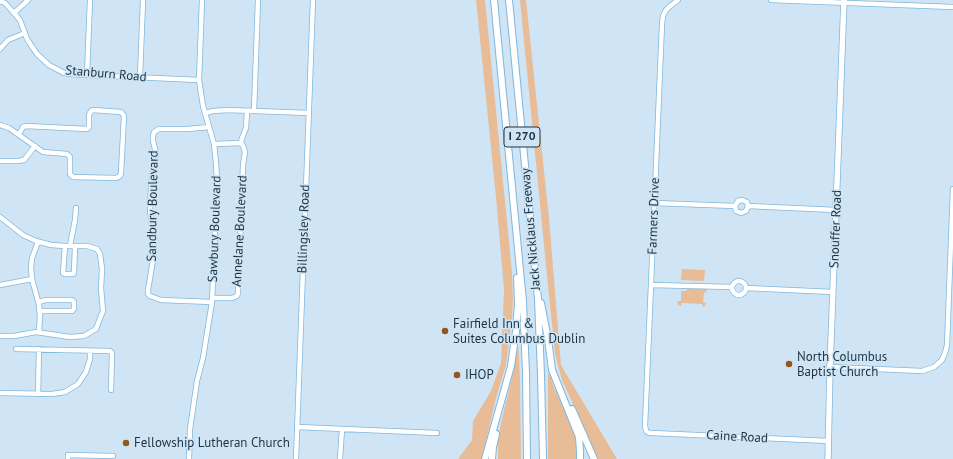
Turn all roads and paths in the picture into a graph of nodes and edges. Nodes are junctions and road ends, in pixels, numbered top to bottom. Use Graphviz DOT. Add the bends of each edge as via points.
graph roads {
  1 [pos="28,0"];
  2 [pos="90,0"];
  3 [pos="143,0"];
  4 [pos="202,0"];
  5 [pos="258,0"];
  6 [pos="313,0"];
  7 [pos="494,0"];
  8 [pos="509,0"];
  9 [pos="678,0"];
  10 [pos="771,0"];
  11 [pos="0,1"];
  12 [pos="844,1"];
  13 [pos="953,7"];
  14 [pos="14,13"];
  15 [pos="25,33"];
  16 [pos="0,48"];
  17 [pos="87,75"];
  18 [pos="140,77"];
  19 [pos="199,80"];
  20 [pos="247,111"];
  21 [pos="254,111"];
  22 [pos="206,113"];
  23 [pos="309,113"];
  24 [pos="0,125"];
  25 [pos="209,127"];
  26 [pos="18,134"];
  27 [pos="241,142"];
  28 [pos="214,144"];
  29 [pos="35,146"];
  30 [pos="0,161"];
  31 [pos="953,189"];
  32 [pos="654,203"];
  33 [pos="735,206"];
  34 [pos="748,206"];
  35 [pos="76,208"];
  36 [pos="836,210"];
  37 [pos="0,217"];
  38 [pos="516,222"];
  39 [pos="38,242"];
  40 [pos="67,246"];
  41 [pos="75,247"];
  42 [pos="536,274"];
  43 [pos="32,279"];
  44 [pos="0,285"];
  45 [pos="651,285"];
  46 [pos="732,287"];
  47 [pos="746,288"];
  48 [pos="833,292"];
  49 [pos="212,300"];
  50 [pos="38,302"];
  51 [pos="39,311"];
  52 [pos="39,332"];
  53 [pos="0,336"];
  54 [pos="16,349"];
  55 [pos="39,349"];
  56 [pos="90,350"];
  57 [pos="830,367"];
  58 [pos="560,389"];
  59 [pos="111,390"];
  60 [pos="0,393"];
  61 [pos="38,394"];
  62 [pos="502,401"];
  63 [pos="297,427"];
  64 [pos="342,429"];
  65 [pos="646,431"];
  66 [pos="437,433"];
  67 [pos="829,441"];
  68 [pos="113,456"];
  69 [pos="68,459"];
  70 [pos="189,459"];
  71 [pos="296,459"];
  72 [pos="340,459"];
  73 [pos="485,459"];
  74 [pos="492,459"];
  75 [pos="527,459"];
  76 [pos="543,459"];
  77 [pos="580,459"];
  78 [pos="594,459"];
  79 [pos="828,459"];
  1 -- 14 [label="street"];
  2 -- 17 [label="street"];
  3 -- 18 [label="street"];
  4 -- 19 [label="street, Sawbury Boulevard"];
  5 -- 21 [label="street"];
  6 -- 23 [label="street, Billingsley Road"];
  7 -- 38 [label="highway, Jack Nicklaus Freeway / I 270"];
  8 -- 42 [label="highway, Jack Nicklaus Freeway / I 270"];
  9 -- 32 [label="street, Farmers Drive" via="666,10 662,24"];
  10 -- 12 [label="street"];
  11 -- 14 [label="street, Stanburn Road"];
  12 -- 13 [label="street"];
  12 -- 36 [label="main road, Snouffer Road"];
  14 -- 15 [label="street, Stanburn Road"];
  15 -- 16 [label="street" via="8,40"];
  15 -- 17 [label="street, Stanburn Road" via="37,54 49,65 64,73"];
  17 -- 18 [label="street, Stanburn Road"];
  18 -- 19 [label="street, Stanburn Road"];
  19 -- 22 [label="street, Sawbury Boulevard"];
  20 -- 21 [label="street"];
  20 -- 22 [label="street"];
  20 -- 27 [label="street, Annelane Boulevard" via="246,128"];
  21 -- 23 [label="street"];
  22 -- 25 [label="street, Sawbury Boulevard"];
  23 -- 63 [label="street, Billingsley Road"];
  24 -- 26 [label="street"];
  25 -- 28 [label="street, Sawbury Boulevard"];
  25 -- 49 [label="street, Sandbury Boulevard" via="159,129 154,132 156,153 150,210 154,240 148,290 150,296 160,300"];
  26 -- 29 [label="street"];
  26 -- 29 [label="street" via="26,126 87,129 93,110 119,111 124,116 121,173 116,178 73,177 70,174 68,154 43,152"];
  27 -- 28 [label="street"];
  27 -- 49 [label="street, Annelane Boulevard" via="245,152 238,293 232,298"];
  28 -- 49 [label="street, Sawbury Boulevard" via="217,181"];
  29 -- 30 [label="street" via="24,160"];
  31 -- 57 [label="street" via="947,345 942,360 934,367 922,370"];
  32 -- 33 [label="street"];
  32 -- 45 [label="street, Farmers Drive"];
  33 -- 34 [label="street" via="736,202 742,200 747,202"];
  33 -- 34 [label="street" via="736,211 741,213 746,211"];
  34 -- 36 [label="street"];
  35 -- 40 [label="street"];
  36 -- 48 [label="main road, Snouffer Road"];
  37 -- 39 [label="street" via="22,235"];
  38 -- 62 [label="highway" via="516,331"];
  38 -- 75 [label="highway, Jack Nicklaus Freeway / I 270" via="524,308"];
  39 -- 40 [label="street"];
  39 -- 43 [label="street" via="32,258"];
  40 -- 41 [label="street"];
  40 -- 41 [label="street" via="63,273 65,274 74,273"];
  41 -- 52 [label="street" via="87,246 97,249 100,254 103,311 99,322 96,329 84,336 70,337"];
  42 -- 58 [label="highway" via="552,370"];
  42 -- 76 [label="highway, Jack Nicklaus Freeway / I 270"];
  43 -- 44 [label="street"];
  43 -- 50 [label="street"];
  45 -- 46 [label="street"];
  45 -- 65 [label="street, Farmers Drive"];
  46 -- 47 [label="street" via="739,281 743,282"];
  46 -- 47 [label="street" via="738,294 743,293"];
  47 -- 48 [label="street"];
  48 -- 57 [label="main road, Snouffer Road"];
  49 -- 70 [label="street, Sawbury Boulevard" via="190,429"];
  50 -- 51 [label="street"];
  50 -- 51 [label="street" via="74,302 72,311"];
  51 -- 52 [label="street"];
  52 -- 53 [label="street"];
  54 -- 55 [label="street"];
  55 -- 56 [label="street"];
  55 -- 61 [label="street"];
  56 -- 59 [label="street" via="112,353"];
  56 -- 61 [label="street" via="86,372 78,384 65,392"];
  57 -- 67 [label="main road, Snouffer Road"];
  58 -- 77 [label="highway" via="579,436"];
  58 -- 78 [label="highway"];
  60 -- 61 [label="street"];
  62 -- 73 [label="highway"];
  62 -- 74 [label="highway"];
  63 -- 64 [label="street"];
  63 -- 71 [label="street, Billingsley Road"];
  64 -- 66 [label="street"];
  64 -- 72 [label="street"];
  65 -- 67 [label="street, Caine Road"];
  67 -- 79 [label="main road, Snouffer Road"];
  68 -- 69 [label="street" via="68,454"];
}
